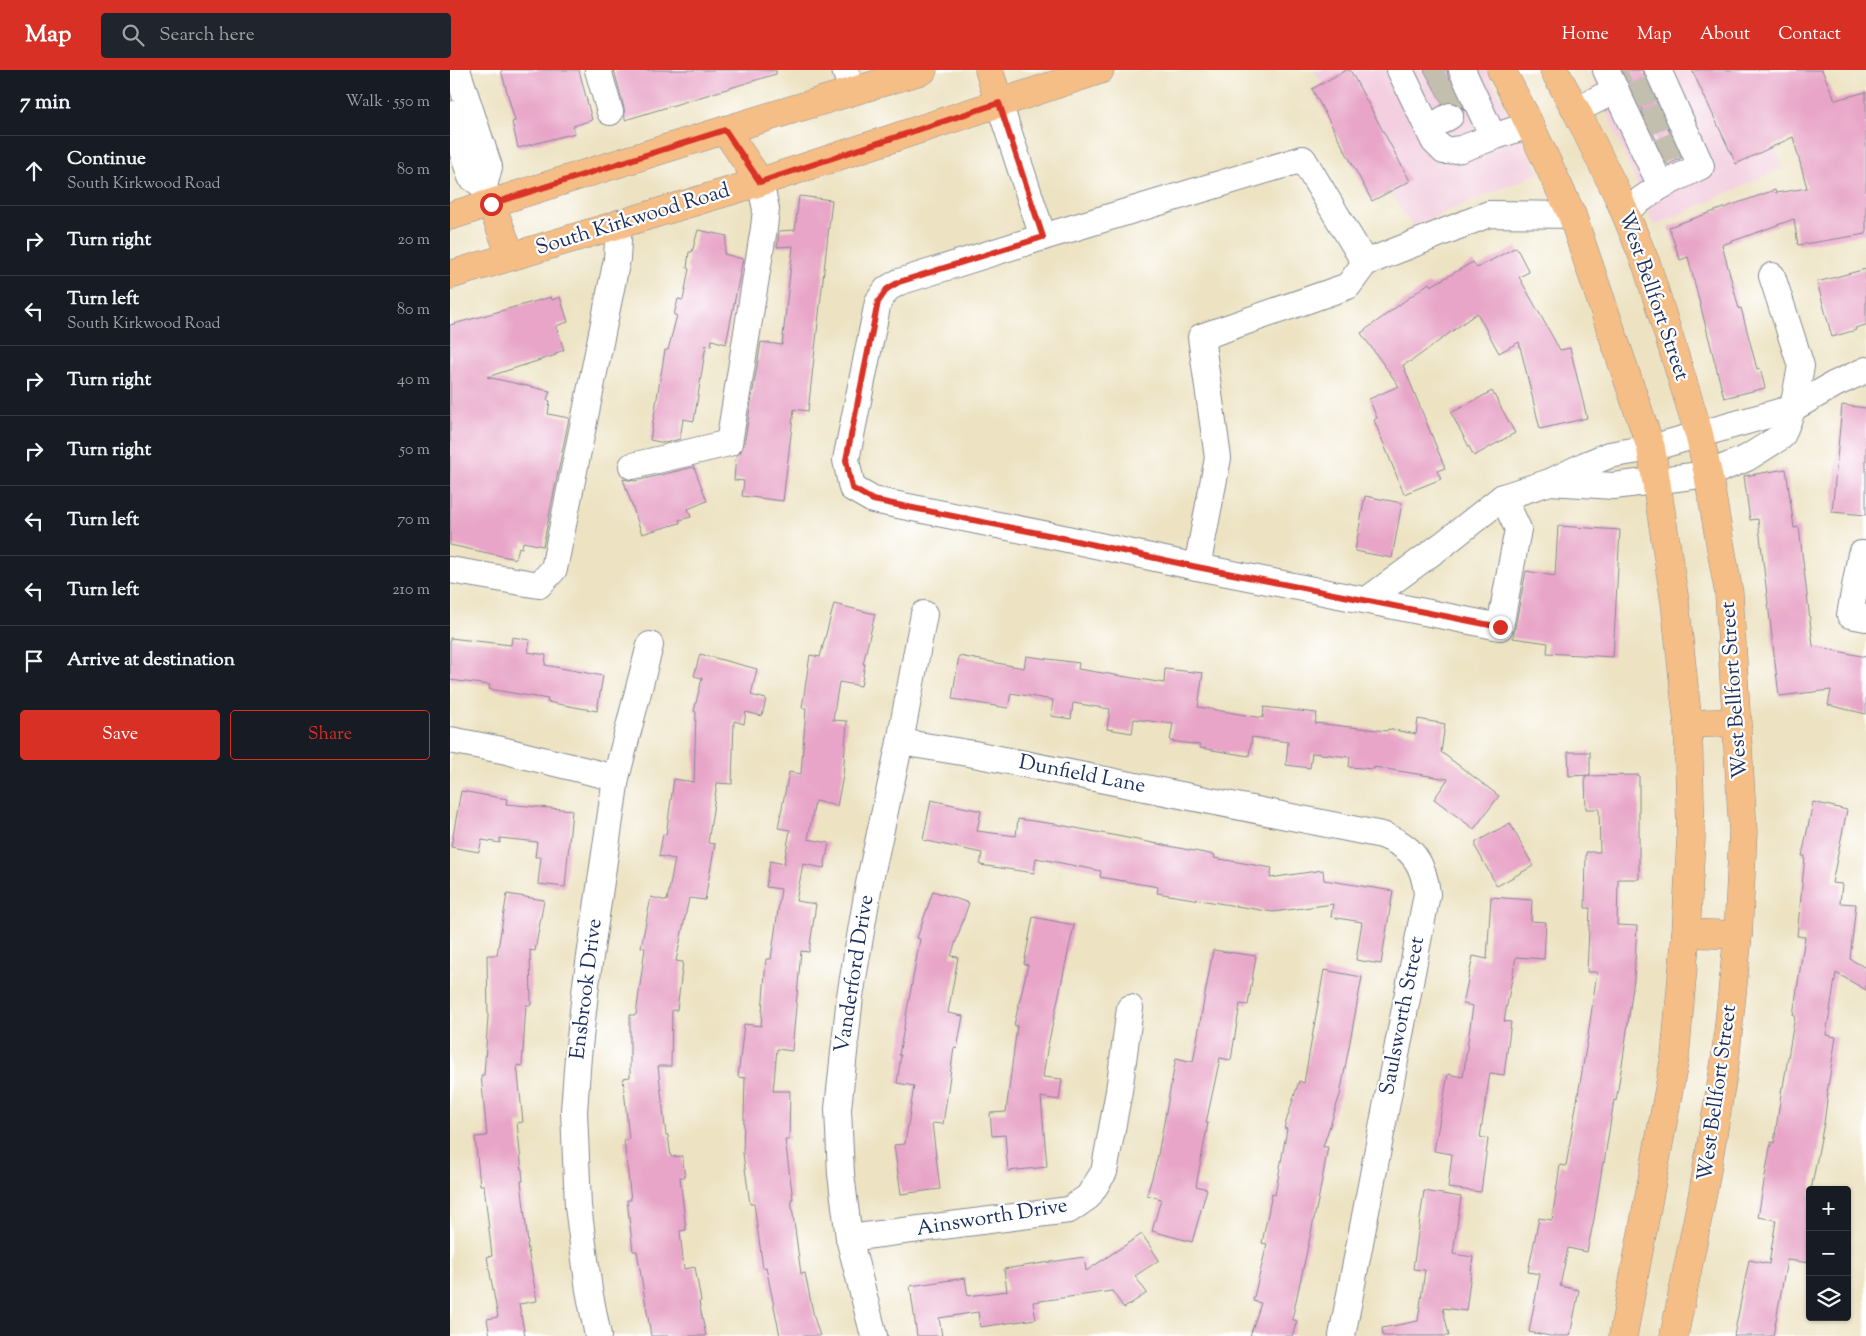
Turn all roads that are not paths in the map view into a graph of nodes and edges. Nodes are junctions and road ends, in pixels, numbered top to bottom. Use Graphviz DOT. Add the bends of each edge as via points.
graph roads {
  1 [pos="457,70"];
  2 [pos="598,70"];
  3 [pos="923,70"];
  4 [pos="988,70"];
  5 [pos="1100,70"];
  6 [pos="1501,70"];
  7 [pos="1554,70"];
  8 [pos="878,76"];
  9 [pos="1412,79"];
  10 [pos="849,81"];
  11 [pos="1630,84"];
  12 [pos="1453,101"];
  13 [pos="999,103"];
  14 [pos="1576,110"];
  15 [pos="610,112"];
  16 [pos="450,114"];
  17 [pos="1654,120"];
  18 [pos="1529,125"];
  19 [pos="725,130"];
  20 [pos="1493,137"];
  21 [pos="1667,149"];
  22 [pos="760,182"];
  23 [pos="1660,186"];
  24 [pos="488,195"];
  25 [pos="1624,211"];
  26 [pos="1572,215"];
  27 [pos="450,216"];
  28 [pos="619,224"];
  29 [pos="1043,237"];
  30 [pos="511,256"];
  31 [pos="1365,263"];
  32 [pos="450,275"];
  33 [pos="1772,276"];
  34 [pos="1866,370"];
  35 [pos="1793,408"];
  36 [pos="1699,434"];
  37 [pos="1651,448"];
  38 [pos="632,466"];
  39 [pos="1708,474"];
  40 [pos="1657,480"];
  41 [pos="1550,482"];
  42 [pos="1503,497"];
  43 [pos="1866,554"];
  44 [pos="1197,567"];
  45 [pos="450,570"];
  46 [pos="1367,600"];
  47 [pos="924,614"];
  48 [pos="1866,618"];
  49 [pos="650,645"];
  50 [pos="1738,722"];
  51 [pos="1688,724"];
  52 [pos="450,740"];
  53 [pos="900,742"];
  54 [pos="616,778"];
  55 [pos="1263,812"];
  56 [pos="1686,933"];
  57 [pos="1738,935"];
  58 [pos="1130,1008"];
  59 [pos="849,1238"];
  60 [pos="598,1336"];
  61 [pos="874,1336"];
  62 [pos="1342,1336"];
  63 [pos="1623,1336"];
  64 [pos="1674,1336"];
  1 -- 24 [label="street" via="489,167"];
  2 -- 15 [label="street"];
  3 -- 8 [label="main road"];
  4 -- 13 [label="main road"];
  5 -- 13 [label="main road, South Kirkwood Road"];
  6 -- 18 [label="main road"];
  7 -- 14 [label="main road, West Bellfort Street"];
  8 -- 10 [label="main road"];
  9 -- 12 [label="street"];
  10 -- 19 [label="main road"];
  11 -- 14 [label="street"];
  11 -- 17 [label="street"];
  11 -- 17 [label="street"];
  12 -- 20 [label="street"];
  12 -- 20 [label="street" via="1434,141 1444,151 1460,150"];
  13 -- 22 [label="main road, South Kirkwood Road"];
  13 -- 29 [label="street"];
  14 -- 25 [label="main road, West Bellfort Street"];
  16 -- 24 [label="street" via="471,177"];
  17 -- 21 [label="street"];
  17 -- 21 [label="street"];
  18 -- 20 [label="street"];
  18 -- 26 [label="main road"];
  19 -- 22 [label="main road"];
  19 -- 24 [label="main road"];
  21 -- 23 [label="street"];
  21 -- 23 [label="street" via="1701,166"];
  22 -- 28 [label="main road, South Kirkwood Road"];
  22 -- 38 [label="street" via="766,209 764,228 729,443"];
  23 -- 25 [label="street"];
  24 -- 27 [label="main road"];
  24 -- 30 [label="main road"];
  25 -- 36 [label="main road, West Bellfort Street" via="1647,266"];
  26 -- 31 [label="street" via="1489,214"];
  26 -- 37 [label="main road"];
  28 -- 30 [label="main road, South Kirkwood Road"];
  28 -- 45 [label="street" via="617,259 554,569 539,585"];
  29 -- 31 [label="street" via="1303,159"];
  29 -- 44 [label="street" via="899,282 887,289 878,302 846,460 852,488 873,500"];
  30 -- 32 [label="main road, South Kirkwood Road"];
  31 -- 44 [label="street" via="1348,286 1201,336 1218,458"];
  33 -- 35 [label="street" via="1801,366"];
  34 -- 35 [label="street"];
  35 -- 36 [label="street"];
  35 -- 39 [label="street" via="1782,436 1747,458"];
  36 -- 37 [label="street"];
  36 -- 39 [label="main road, West Bellfort Street"];
  37 -- 40 [label="main road"];
  37 -- 41 [label="street" via="1609,455"];
  39 -- 40 [label="street"];
  39 -- 50 [label="main road, West Bellfort Street" via="1729,594"];
  40 -- 41 [label="street" via="1614,486"];
  40 -- 51 [label="main road" via="1676,602"];
  41 -- 42 [label="street"];
  42 -- 46 [label="street"];
  42 -- 46 [label="street" via="1518,529 1500,627"];
  43 -- 48 [label="street" via="1861,554 1850,615"];
  44 -- 46 [label="street"];
  47 -- 53 [label="street, Vanderford Drive"];
  49 -- 54 [label="street, Ensbrook Drive"];
  50 -- 51 [label="main road"];
  50 -- 57 [label="main road, West Bellfort Street" via="1743,832"];
  51 -- 56 [label="main road" via="1691,838"];
  52 -- 54 [label="street"];
  53 -- 55 [label="street, Dunfield Lane"];
  53 -- 59 [label="street, Vanderford Drive" via="869,884 842,1059 838,1109 841,1174"];
  54 -- 60 [label="street, Ensbrook Drive" via="586,984 574,1111 578,1206"];
  55 -- 62 [label="street, Saulsworth Street" via="1395,839 1415,856 1426,881 1427,894"];
  56 -- 57 [label="main road"];
  56 -- 63 [label="main road" via="1675,1058"];
  57 -- 64 [label="main road, West Bellfort Street" via="1725,1062"];
  58 -- 59 [label="street, Ainsworth Drive" via="1104,1172 1088,1197 1069,1210"];
  59 -- 61 [label="street, Vanderford Drive"];
}
